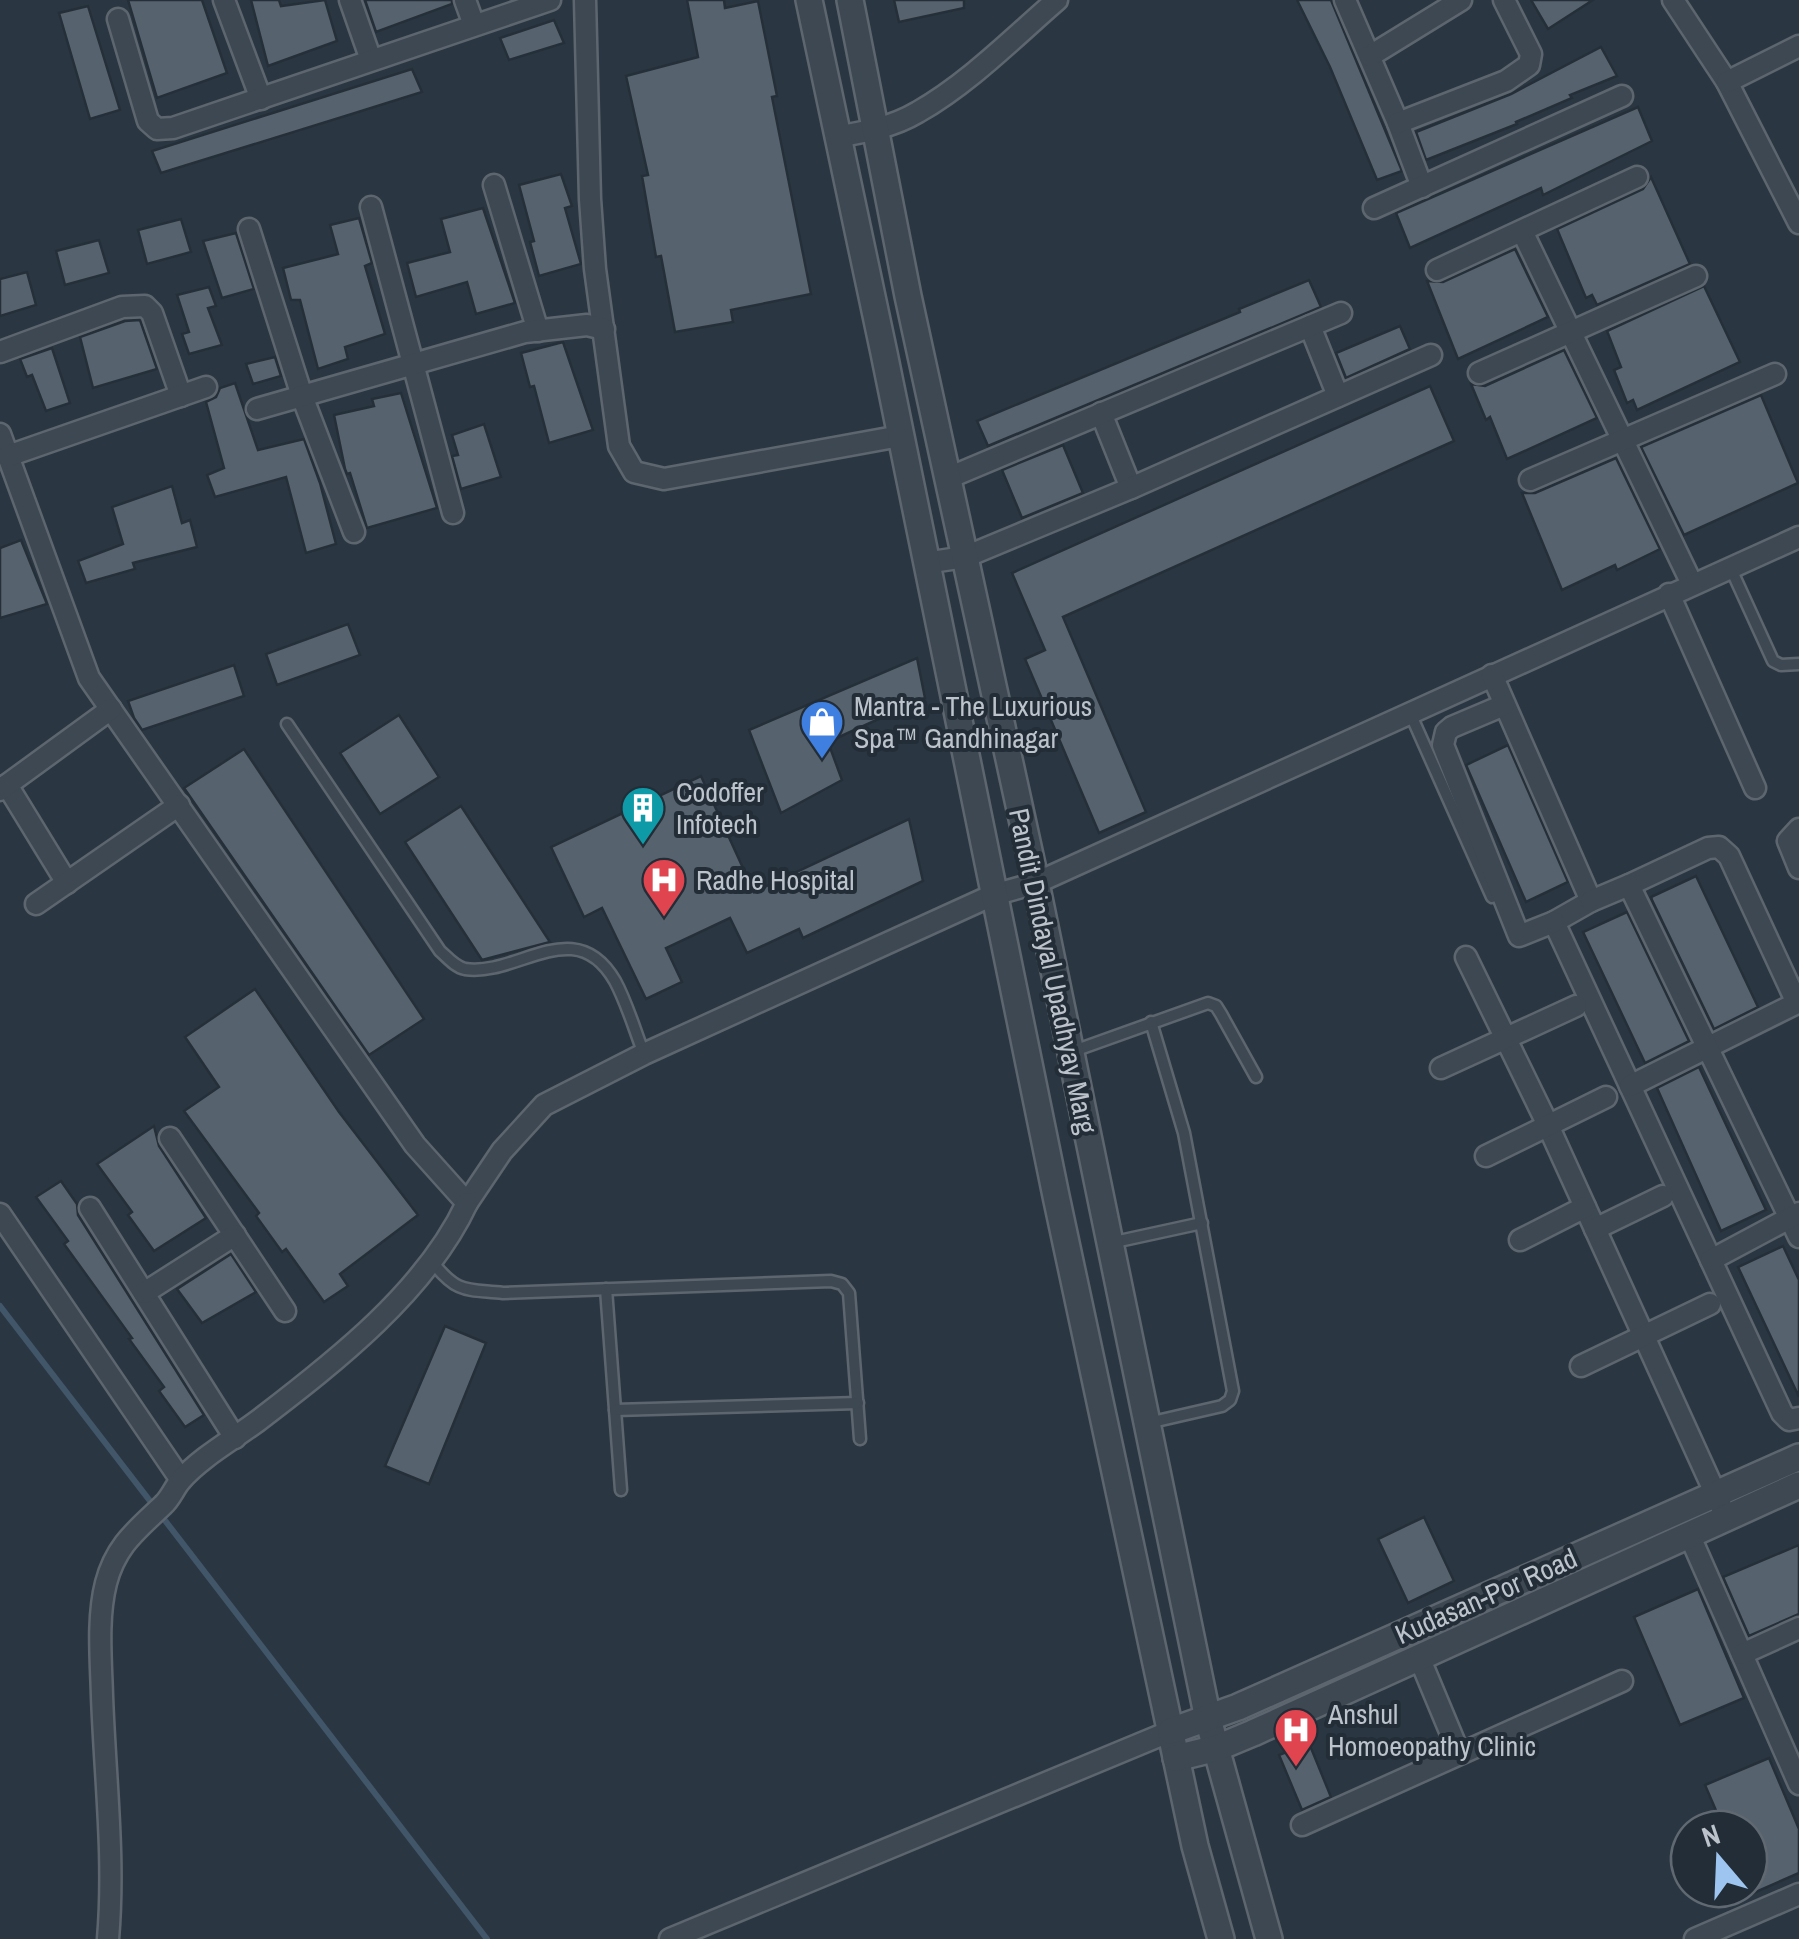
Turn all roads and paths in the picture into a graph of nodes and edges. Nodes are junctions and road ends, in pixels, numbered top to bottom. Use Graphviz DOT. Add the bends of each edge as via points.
graph roads {
  1 [pos="224,0"];
  2 [pos="350,0"];
  3 [pos="465,0"];
  4 [pos="550,0"];
  5 [pos="585,0"];
  6 [pos="809,0"];
  7 [pos="850,0"];
  8 [pos="1058,0"];
  9 [pos="1344,0"];
  10 [pos="1504,0"];
  11 [pos="1673,0"];
  12 [pos="1452,2"];
  13 [pos="118,19"];
  14 [pos="474,25"];
  15 [pos="1799,46"];
  16 [pos="1370,56"];
  17 [pos="371,60"];
  18 [pos="1727,82"];
  19 [pos="1622,96"];
  20 [pos="261,99"];
  21 [pos="1398,123"];
  22 [pos="878,130"];
  23 [pos="836,138"];
  24 [pos="1636,177"];
  25 [pos="494,185"];
  26 [pos="1422,187"];
  27 [pos="371,206"];
  28 [pos="1374,208"];
  29 [pos="1799,223"];
  30 [pos="249,229"];
  31 [pos="1522,231"];
  32 [pos="1437,270"];
  33 [pos="1696,276"];
  34 [pos="1341,313"];
  35 [pos="1310,326"];
  36 [pos="604,328"];
  37 [pos="538,330"];
  38 [pos="1572,333"];
  39 [pos="0,352"];
  40 [pos="1431,355"];
  41 [pos="415,361"];
  42 [pos="1479,373"];
  43 [pos="1775,374"];
  44 [pos="206,387"];
  45 [pos="181,396"];
  46 [pos="302,396"];
  47 [pos="1338,396"];
  48 [pos="256,409"];
  49 [pos="1101,413"];
  50 [pos="0,434"];
  51 [pos="900,436"];
  52 [pos="1623,440"];
  53 [pos="8,456"];
  54 [pos="948,478"];
  55 [pos="1530,480"];
  56 [pos="1131,488"];
  57 [pos="454,513"];
  58 [pos="354,532"];
  59 [pos="1799,537"];
  60 [pos="965,557"];
  61 [pos="925,563"];
  62 [pos="1730,568"];
  63 [pos="1692,584"];
  64 [pos="1670,594"];
  65 [pos="1799,664"];
  66 [pos="1492,675"];
  67 [pos="1504,705"];
  68 [pos="111,709"];
  69 [pos="1410,712"];
  70 [pos="287,724"];
  71 [pos="3,787"];
  72 [pos="1754,788"];
  73 [pos="178,806"];
  74 [pos="1799,829"];
  75 [pos="1799,868"];
  76 [pos="66,882"];
  77 [pos="1036,883"];
  78 [pos="1629,886"];
  79 [pos="993,895"];
  80 [pos="1492,897"];
  81 [pos="1591,901"];
  82 [pos="36,904"];
  83 [pos="1554,922"];
  84 [pos="1466,957"];
  85 [pos="1798,1004"];
  86 [pos="1576,1006"];
  87 [pos="1151,1022"];
  88 [pos="1505,1038"];
  89 [pos="1707,1050"];
  90 [pos="1070,1052"];
  91 [pos="644,1054"];
  92 [pos="1441,1068"];
  93 [pos="1256,1077"];
  94 [pos="1630,1086"];
  95 [pos="1606,1097"];
  96 [pos="1548,1126"];
  97 [pos="170,1138"];
  98 [pos="1486,1156"];
  99 [pos="1663,1196"];
  100 [pos="467,1203"];
  101 [pos="1585,1207"];
  102 [pos="90,1208"];
  103 [pos="0,1214"];
  104 [pos="1794,1215"];
  105 [pos="1202,1223"];
  106 [pos="1595,1229"];
  107 [pos="235,1236"];
  108 [pos="1799,1237"];
  109 [pos="1520,1240"];
  110 [pos="1109,1243"];
  111 [pos="1711,1260"];
  112 [pos="433,1263"];
  113 [pos="606,1289"];
  114 [pos="144,1294"];
  115 [pos="1710,1304"];
  116 [pos="286,1311"];
  117 [pos="1644,1336"];
  118 [pos="1582,1366"];
  119 [pos="858,1403"];
  120 [pos="615,1410"];
  121 [pos="1799,1418"];
  122 [pos="1146,1424"];
  123 [pos="235,1438"];
  124 [pos="860,1438"];
  125 [pos="1799,1457"];
  126 [pos="181,1480"];
  127 [pos="1799,1485"];
  128 [pos="620,1490"];
  129 [pos="1721,1506"];
  130 [pos="1689,1534"];
  131 [pos="1799,1628"];
  132 [pos="1742,1654"];
  133 [pos="1419,1657"];
  134 [pos="1622,1680"];
  135 [pos="1208,1719"];
  136 [pos="1172,1731"];
  137 [pos="1216,1748"];
  138 [pos="1459,1753"];
  139 [pos="1176,1758"];
  140 [pos="1799,1784"];
  141 [pos="1302,1826"];
  142 [pos="1799,1894"];
  143 [pos="108,1939"];
  144 [pos="670,1939"];
  145 [pos="1221,1939"];
  146 [pos="1269,1939"];
  147 [pos="1695,1939"];
  1 -- 20 [label="street"];
  2 -- 17 [label="street"];
  3 -- 14 [label="street"];
  4 -- 14 [label="street"];
  5 -- 36 [label="street" via="590,199"];
  6 -- 23 [label="street, Pandit Dindayal Upadhyay Marg"];
  7 -- 22 [label="street, Pandit Dindayal Upadhyay Marg"];
  8 -- 22 [label="street" via="952,90"];
  9 -- 16 [label="street"];
  10 -- 21 [label="street" via="1531,54 1529,66"];
  11 -- 18 [label="street"];
  12 -- 16 [label="street"];
  13 -- 20 [label="street" via="148,121 157,130"];
  14 -- 17 [label="street"];
  15 -- 18 [label="street"];
  16 -- 21 [label="street"];
  17 -- 20 [label="street"];
  18 -- 29 [label="street"];
  19 -- 26 [label="street"];
  21 -- 26 [label="street"];
  22 -- 23 [label="street"];
  22 -- 54 [label="street, Pandit Dindayal Upadhyay Marg"];
  23 -- 51 [label="street, Pandit Dindayal Upadhyay Marg"];
  24 -- 31 [label="street"];
  25 -- 37 [label="street"];
  26 -- 28 [label="street"];
  27 -- 41 [label="street"];
  30 -- 46 [label="street"];
  31 -- 32 [label="street"];
  31 -- 38 [label="street"];
  33 -- 38 [label="street"];
  34 -- 35 [label="street"];
  35 -- 47 [label="street"];
  35 -- 49 [label="street"];
  36 -- 37 [label="street"];
  36 -- 51 [label="street" via="619,446 634,472 664,478"];
  37 -- 41 [label="street"];
  38 -- 42 [label="street"];
  38 -- 52 [label="street"];
  39 -- 45 [label="street" via="144,306"];
  40 -- 47 [label="street"];
  41 -- 46 [label="street"];
  41 -- 57 [label="street"];
  43 -- 52 [label="street"];
  44 -- 45 [label="street"];
  45 -- 53 [label="street"];
  46 -- 48 [label="street"];
  46 -- 58 [label="street"];
  47 -- 56 [label="street"];
  49 -- 54 [label="street"];
  49 -- 56 [label="street"];
  50 -- 53 [label="street"];
  51 -- 61 [label="street, Pandit Dindayal Upadhyay Marg"];
  52 -- 55 [label="street"];
  52 -- 63 [label="street"];
  53 -- 68 [label="street" via="89,678"];
  54 -- 60 [label="street, Pandit Dindayal Upadhyay Marg"];
  56 -- 60 [label="street"];
  59 -- 62 [label="street"];
  60 -- 61 [label="street"];
  60 -- 77 [label="street, Pandit Dindayal Upadhyay Marg"];
  61 -- 79 [label="street, Pandit Dindayal Upadhyay Marg"];
  62 -- 63 [label="street"];
  62 -- 65 [label="lane" via="1774,661"];
  63 -- 64 [label="street"];
  64 -- 66 [label="street"];
  64 -- 72 [label="street"];
  66 -- 67 [label="street"];
  66 -- 69 [label="street"];
  67 -- 81 [label="street"];
  67 -- 83 [label="street" via="1446,732 1444,745 1519,936"];
  68 -- 71 [label="street"];
  68 -- 73 [label="street"];
  69 -- 77 [label="street"];
  69 -- 80 [label="lane"];
  70 -- 91 [label="lane" via="440,951 460,968 489,969 540,952 583,951 614,980"];
  71 -- 76 [label="street"];
  73 -- 76 [label="street"];
  73 -- 100 [label="street" via="415,1145"];
  74 -- 75 [label="street" via="1788,842"];
  76 -- 82 [label="street"];
  77 -- 79 [label="street"];
  77 -- 90 [label="street, Pandit Dindayal Upadhyay Marg"];
  78 -- 81 [label="street"];
  78 -- 85 [label="street" via="1720,847"];
  78 -- 89 [label="street"];
  79 -- 91 [label="street"];
  79 -- 136 [label="street, Pandit Dindayal Upadhyay Marg"];
  81 -- 83 [label="street"];
  83 -- 94 [label="street"];
  84 -- 88 [label="street"];
  85 -- 89 [label="street"];
  86 -- 88 [label="street"];
  87 -- 90 [label="lane"];
  87 -- 93 [label="lane" via="1196,1005 1216,1006"];
  87 -- 105 [label="lane"];
  88 -- 92 [label="street"];
  88 -- 96 [label="street"];
  89 -- 94 [label="street"];
  89 -- 104 [label="street"];
  90 -- 110 [label="street, Pandit Dindayal Upadhyay Marg"];
  91 -- 100 [label="street" via="544,1105"];
  94 -- 111 [label="street"];
  95 -- 96 [label="street"];
  96 -- 98 [label="street"];
  96 -- 101 [label="street"];
  97 -- 107 [label="street"];
  99 -- 106 [label="street"];
  100 -- 112 [label="street"];
  101 -- 106 [label="street"];
  101 -- 109 [label="street"];
  102 -- 114 [label="street"];
  103 -- 126 [label="street"];
  104 -- 108 [label="street"];
  104 -- 111 [label="street"];
  105 -- 110 [label="lane"];
  105 -- 122 [label="lane" via="1233,1391 1222,1406"];
  106 -- 117 [label="street"];
  107 -- 114 [label="street"];
  107 -- 116 [label="street"];
  110 -- 122 [label="street, Pandit Dindayal Upadhyay Marg"];
  111 -- 121 [label="street" via="1782,1413"];
  112 -- 113 [label="lane" via="458,1288"];
  112 -- 123 [label="street" via="380,1318"];
  113 -- 119 [label="lane" via="842,1284 849,1293"];
  113 -- 120 [label="lane"];
  114 -- 123 [label="street"];
  115 -- 117 [label="street"];
  117 -- 118 [label="street"];
  117 -- 129 [label="street"];
  119 -- 120 [label="lane"];
  119 -- 124 [label="lane"];
  120 -- 128 [label="lane"];
  122 -- 135 [label="street, Pandit Dindayal Upadhyay Marg"];
  123 -- 126 [label="street"];
  125 -- 129 [label="street, Kudasan-Por Road"];
  126 -- 143 [label="street" via="141,1523 113,1563 106,1586"];
  127 -- 129 [label="street, Kudasan-Por Road"];
  129 -- 130 [label="street, Kudasan-Por Road"];
  129 -- 135 [label="street, Kudasan-Por Road"];
  130 -- 132 [label="street"];
  130 -- 133 [label="street, Kudasan-Por Road"];
  131 -- 132 [label="street"];
  132 -- 140 [label="street"];
  133 -- 137 [label="street, Kudasan-Por Road"];
  133 -- 138 [label="street"];
  134 -- 138 [label="street"];
  135 -- 136 [label="street, Kudasan-Por Road"];
  135 -- 137 [label="street, Pandit Dindayal Upadhyay Marg"];
  136 -- 139 [label="street, Pandit Dindayal Upadhyay Marg"];
  136 -- 144 [label="street"];
  137 -- 139 [label="street, Kudasan-Por Road"];
  137 -- 146 [label="street, Pandit Dindayal Upadhyay Marg"];
  138 -- 141 [label="street"];
  139 -- 145 [label="street, Pandit Dindayal Upadhyay Marg"];
  142 -- 147 [label="street"];
}
